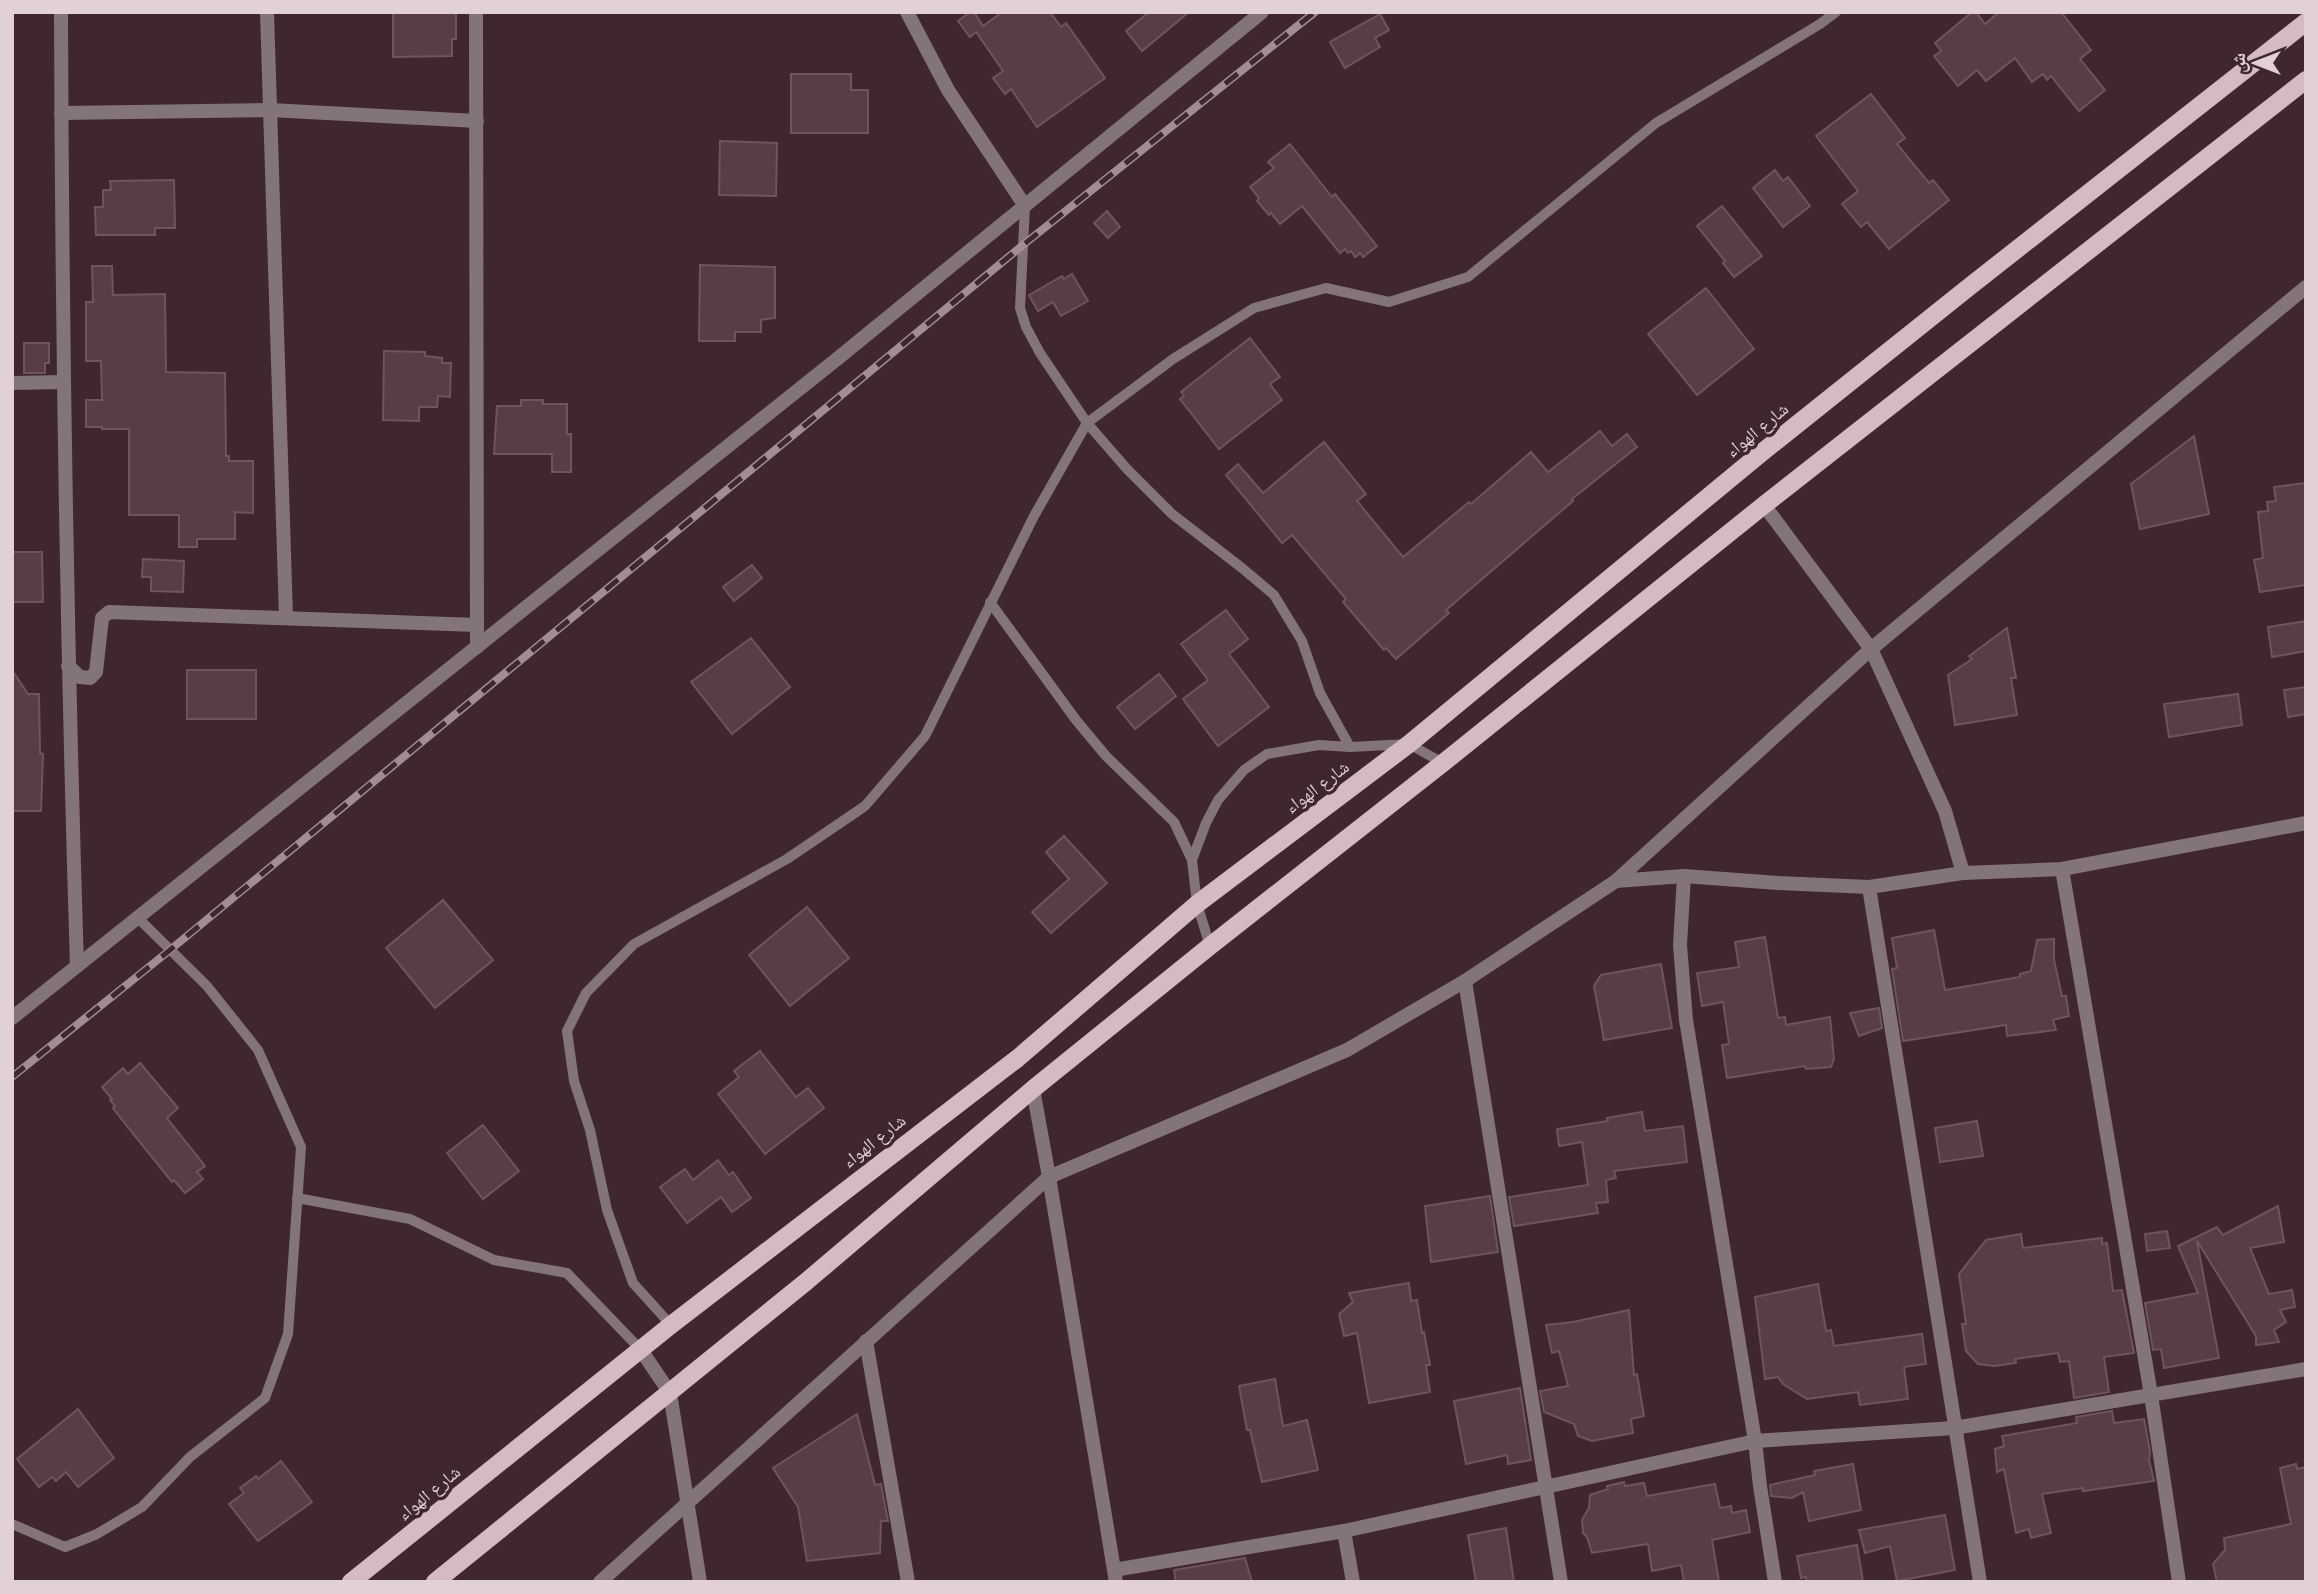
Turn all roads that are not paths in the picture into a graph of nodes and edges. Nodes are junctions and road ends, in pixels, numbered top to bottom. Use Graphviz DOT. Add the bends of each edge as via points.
graph roads {
  1 [pos="61,12"];
  2 [pos="267,12"];
  3 [pos="475,12"];
  4 [pos="907,12"];
  5 [pos="1262,12"];
  6 [pos="1836,12"];
  7 [pos="2306,22"];
  8 [pos="2306,79"];
  9 [pos="270,110"];
  10 [pos="61,113"];
  11 [pos="477,121"];
  12 [pos="1024,206"];
  13 [pos="2306,287"];
  14 [pos="64,382"];
  15 [pos="12,383"];
  16 [pos="1087,423"];
  17 [pos="1764,505"];
  18 [pos="990,601"];
  19 [pos="286,617"];
  20 [pos="477,625"];
  21 [pos="477,647"];
  22 [pos="1871,649"];
  23 [pos="68,666"];
  24 [pos="1409,744"];
  25 [pos="1350,747"];
  26 [pos="1443,763"];
  27 [pos="2306,822"];
  28 [pos="1192,860"];
  29 [pos="2062,869"];
  30 [pos="1963,873"];
  31 [pos="1684,876"];
  32 [pos="1616,881"];
  33 [pos="1869,887"];
  34 [pos="1197,904"];
  35 [pos="138,918"];
  36 [pos="1210,946"];
  37 [pos="77,966"];
  38 [pos="1465,981"];
  39 [pos="12,1018"];
  40 [pos="1033,1089"];
  41 [pos="1049,1177"];
  42 [pos="297,1198"];
  43 [pos="671,1325"];
  44 [pos="866,1341"];
  45 [pos="642,1350"];
  46 [pos="2306,1369"];
  47 [pos="670,1393"];
  48 [pos="2151,1395"];
  49 [pos="1954,1428"];
  50 [pos="1755,1441"];
  51 [pos="1546,1488"];
  52 [pos="687,1502"];
  53 [pos="12,1524"];
  54 [pos="1344,1531"];
  55 [pos="1115,1576"];
  56 [pos="351,1582"];
  57 [pos="435,1582"];
  58 [pos="600,1582"];
  59 [pos="700,1582"];
  60 [pos="908,1582"];
  61 [pos="1353,1582"];
  62 [pos="1561,1582"];
  63 [pos="1776,1582"];
  64 [pos="1980,1582"];
  65 [pos="2179,1582"];
  1 -- 10 [label="street"];
  2 -- 9 [label="street"];
  3 -- 11 [label="street"];
  4 -- 12 [label="street" via="948,90"];
  5 -- 12 [label="street"];
  6 -- 16 [label="lane" via="1656,123 1468,277 1389,302 1326,288 1254,308 1173,359"];
  7 -- 24 [label="main road, شارع الهواء" via="1760,454"];
  8 -- 17 [label="main road"];
  9 -- 10 [label="street"];
  9 -- 11 [label="street"];
  9 -- 19 [label="street"];
  10 -- 14 [label="street"];
  11 -- 20 [label="street"];
  12 -- 16 [label="lane" via="1020,308 1040,353"];
  12 -- 21 [label="street"];
  13 -- 22 [label="street"];
  14 -- 15 [label="street"];
  14 -- 23 [label="street"];
  16 -- 18 [label="lane"];
  16 -- 25 [label="lane" via="1172,514 1273,595 1302,641 1320,693"];
  17 -- 22 [label="street"];
  17 -- 26 [label="main road"];
  18 -- 28 [label="lane" via="1076,720 1174,822"];
  18 -- 43 [label="lane" via="925,736 866,806 788,859 634,944 586,993 567,1031 574,1081 611,1222 633,1283"];
  19 -- 20 [label="street"];
  19 -- 23 [label="street" via="109,612 102,618 93,676 80,677"];
  20 -- 21 [label="street"];
  21 -- 35 [label="street"];
  22 -- 30 [label="street" via="1945,811"];
  22 -- 32 [label="street"];
  23 -- 37 [label="street"];
  24 -- 25 [label="lane"];
  24 -- 26 [label="lane"];
  24 -- 34 [label="main road, شارع الهواء"];
  25 -- 28 [label="lane" via="1319,746 1267,754 1244,770 1218,800"];
  26 -- 36 [label="main road"];
  27 -- 29 [label="street"];
  28 -- 34 [label="lane"];
  29 -- 30 [label="street"];
  29 -- 48 [label="street"];
  30 -- 33 [label="street"];
  31 -- 32 [label="street"];
  31 -- 33 [label="street"];
  31 -- 50 [label="street" via="1680,945 1686,1020"];
  32 -- 38 [label="street"];
  33 -- 49 [label="street"];
  34 -- 36 [label="lane"];
  34 -- 43 [label="main road, شارع الهواء" via="1018,1058"];
  35 -- 37 [label="street"];
  35 -- 42 [label="lane" via="207,986 258,1050 301,1147"];
  36 -- 40 [label="main road"];
  37 -- 39 [label="street"];
  38 -- 41 [label="street" via="1347,1050"];
  38 -- 51 [label="street"];
  40 -- 41 [label="street"];
  40 -- 47 [label="main road"];
  41 -- 44 [label="street"];
  41 -- 55 [label="street"];
  42 -- 45 [label="lane" via="410,1219 495,1260 567,1273"];
  42 -- 53 [label="lane" via="288,1334 265,1398 190,1457 142,1507 97,1534 65,1547"];
  43 -- 45 [label="main road, شارع الهواء"];
  44 -- 52 [label="street"];
  44 -- 60 [label="street"];
  45 -- 47 [label="street"];
  45 -- 56 [label="main road, شارع الهواء"];
  46 -- 48 [label="street"];
  47 -- 52 [label="street"];
  47 -- 57 [label="main road"];
  48 -- 49 [label="street"];
  48 -- 65 [label="street"];
  49 -- 50 [label="street"];
  49 -- 64 [label="street"];
  50 -- 51 [label="street"];
  50 -- 63 [label="street"];
  51 -- 54 [label="street"];
  51 -- 62 [label="street"];
  52 -- 58 [label="street"];
  52 -- 59 [label="street"];
  54 -- 55 [label="street"];
  54 -- 61 [label="street"];
}
